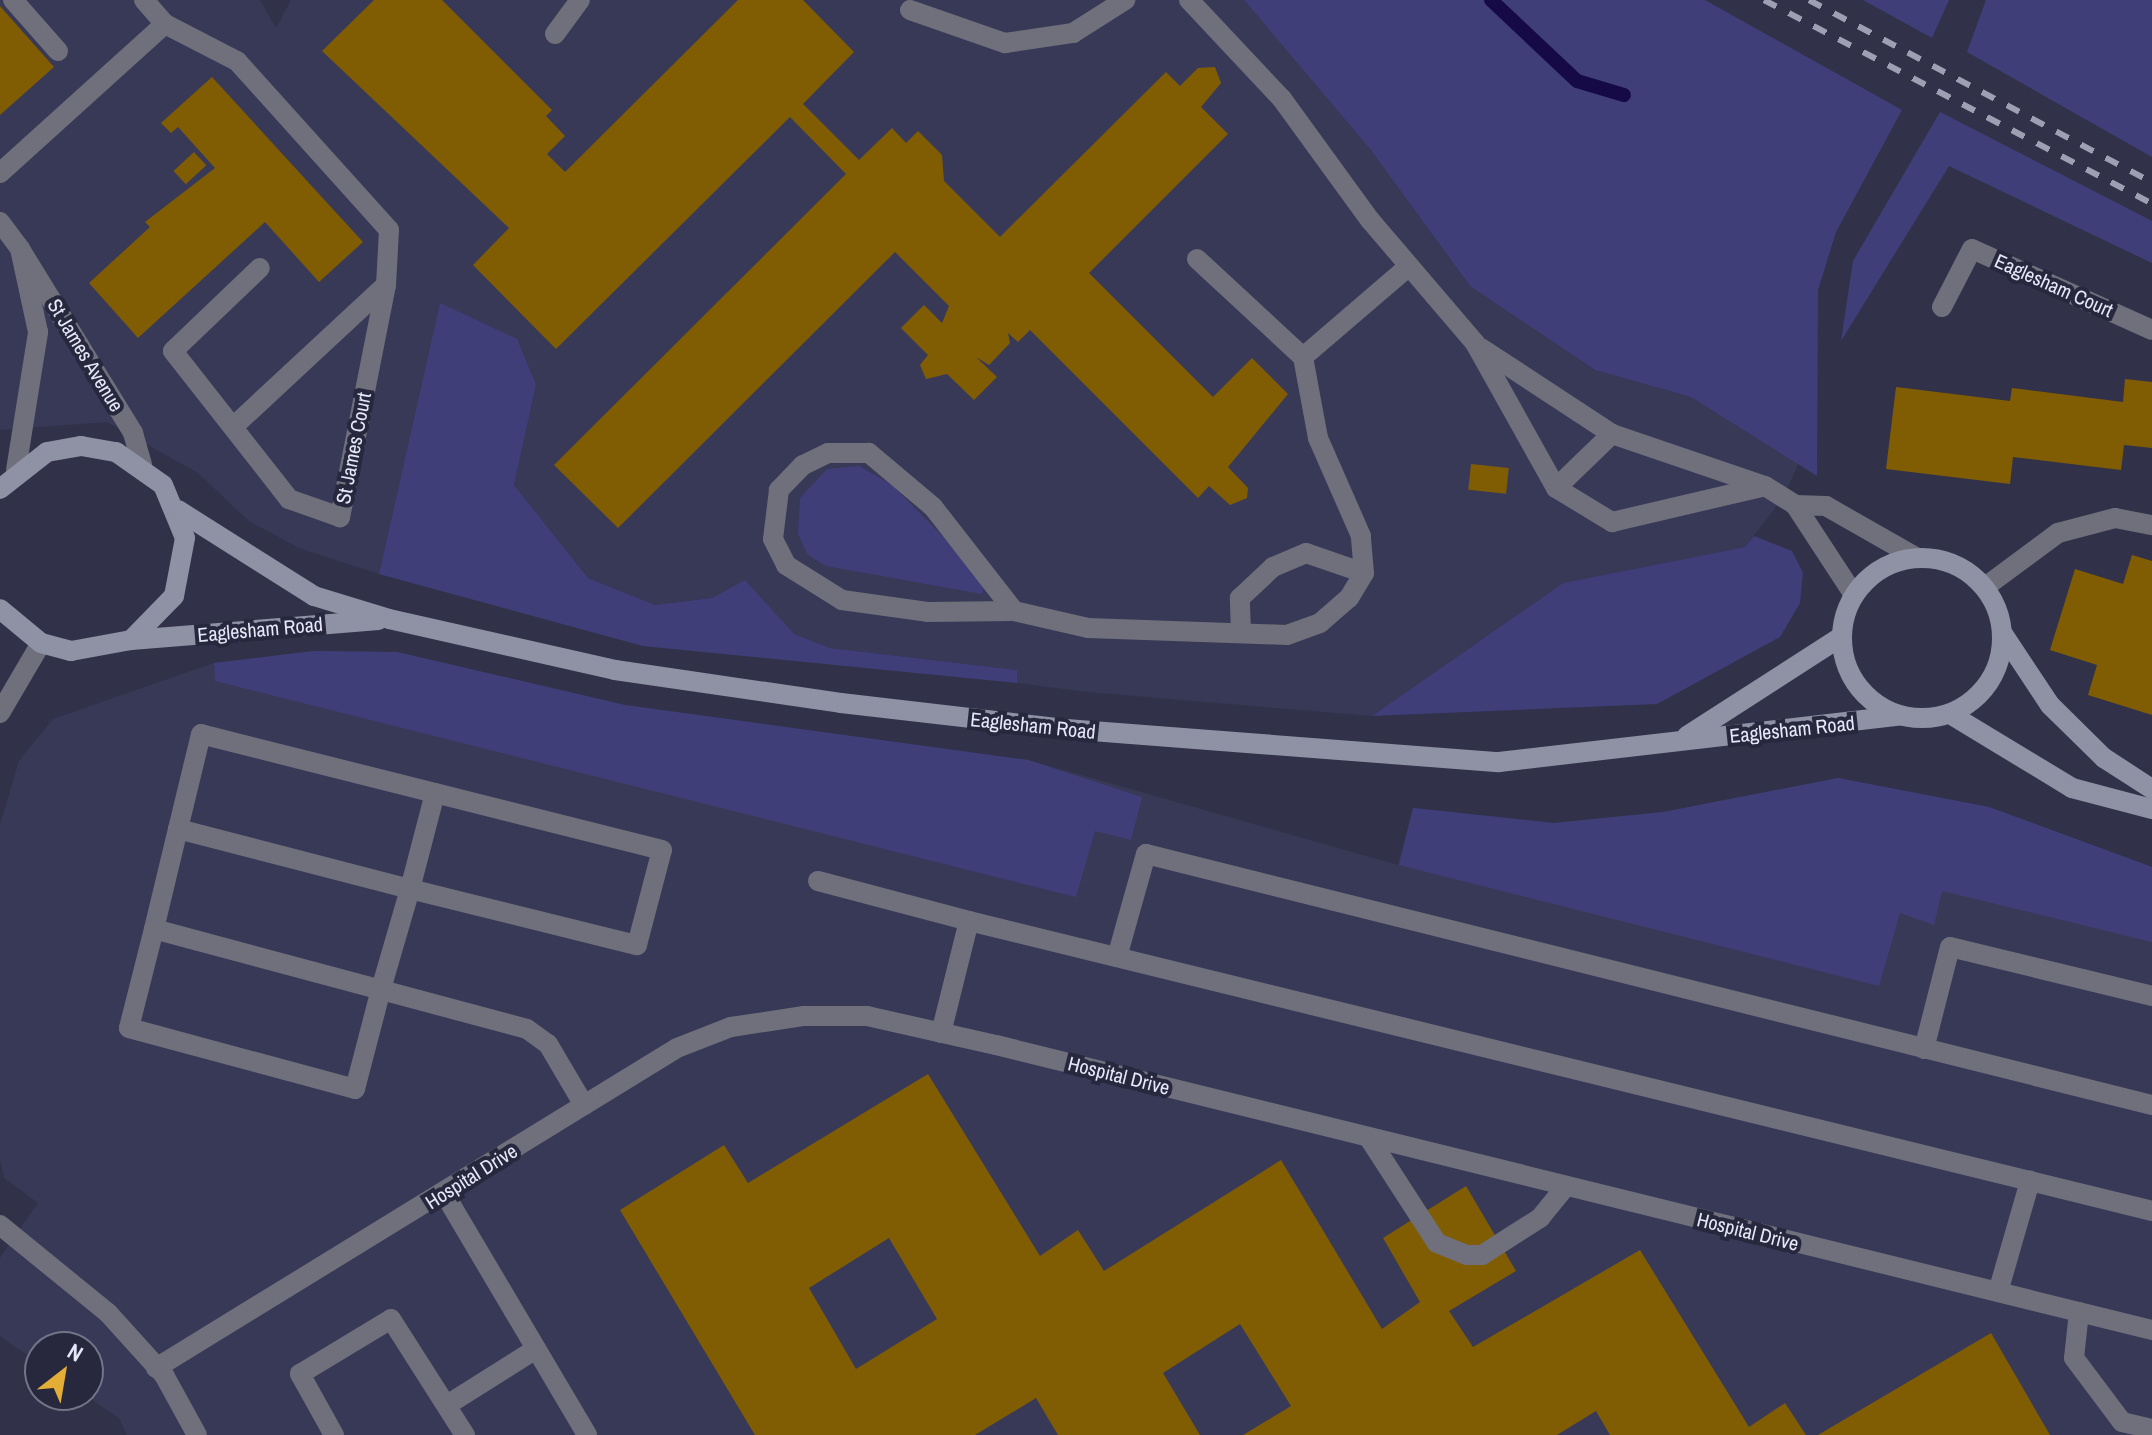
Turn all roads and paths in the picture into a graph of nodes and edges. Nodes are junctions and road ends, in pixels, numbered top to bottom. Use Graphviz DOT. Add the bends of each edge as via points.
graph roads {
  1 [pos="13,0"];
  2 [pos="144,0"];
  3 [pos="580,0"];
  4 [pos="1125,0"];
  5 [pos="1189,0"];
  6 [pos="910,10"];
  7 [pos="165,24"];
  8 [pos="555,34"];
  9 [pos="58,51"];
  10 [pos="0,173"];
  11 [pos="0,222"];
  12 [pos="20,249"];
  13 [pos="1197,259"];
  14 [pos="1408,267"];
  15 [pos="260,268"];
  16 [pos="386,285"];
  17 [pos="1942,307"];
  18 [pos="2152,330"];
  19 [pos="1475,343"];
  20 [pos="1303,357"];
  21 [pos="233,427"];
  22 [pos="1612,434"];
  23 [pos="142,465"];
  24 [pos="6,480"];
  25 [pos="1765,486"];
  26 [pos="1556,488"];
  27 [pos="1795,505"];
  28 [pos="178,510"];
  29 [pos="2152,525"];
  30 [pos="1917,558"];
  31 [pos="1364,573"];
  32 [pos="1985,587"];
  33 [pos="1854,595"];
  34 [pos="0,609"];
  35 [pos="1014,611"];
  36 [pos="389,619"];
  37 [pos="1241,633"];
  38 [pos="2003,634"];
  39 [pos="1842,636"];
  40 [pos="131,640"];
  41 [pos="41,643"];
  42 [pos="0,713"];
  43 [pos="1950,714"];
  44 [pos="1899,716"];
  45 [pos="1684,738"];
  46 [pos="2152,789"];
  47 [pos="435,793"];
  48 [pos="2152,809"];
  49 [pos="178,829"];
  50 [pos="818,881"];
  51 [pos="410,889"];
  52 [pos="969,921"];
  53 [pos="154,929"];
  54 [pos="1117,957"];
  55 [pos="381,989"];
  56 [pos="2152,996"];
  57 [pos="941,1033"];
  58 [pos="1924,1049"];
  59 [pos="584,1105"];
  60 [pos="2152,1105"];
  61 [pos="1369,1138"];
  62 [pos="2030,1181"];
  63 [pos="1566,1186"];
  64 [pos="444,1193"];
  65 [pos="2152,1211"];
  66 [pos="0,1225"];
  67 [pos="0,1242"];
  68 [pos="23,1249"];
  69 [pos="1998,1292"];
  70 [pos="2079,1312"];
  71 [pos="2152,1330"];
  72 [pos="536,1349"];
  73 [pos="156,1368"];
  74 [pos="447,1405"];
  75 [pos="2152,1429"];
  76 [pos="197,1435"];
  77 [pos="334,1435"];
  78 [pos="465,1435"];
  79 [pos="587,1435"];
  1 -- 9 [label="street"];
  2 -- 7 [label="street, St James Court"];
  3 -- 8 [label="street"];
  4 -- 6 [label="street" via="1073,33 1005,43"];
  5 -- 14 [label="street" via="1282,99"];
  7 -- 10 [label="street"];
  7 -- 16 [label="street, St James Court" via="237,61 389,230"];
  11 -- 12 [label="street, St James Avenue"];
  12 -- 23 [label="street, St James Avenue" via="133,433"];
  12 -- 24 [label="street, St James Avenue" via="38,332"];
  13 -- 20 [label="street"];
  14 -- 19 [label="street"];
  14 -- 20 [label="street"];
  15 -- 21 [label="street, St James Court" via="173,351"];
  16 -- 21 [label="street"];
  16 -- 21 [label="street, St James Court" via="340,517 289,499"];
  17 -- 18 [label="street, Eaglesham Court" via="1972,249"];
  19 -- 22 [label="street"];
  19 -- 26 [label="street"];
  20 -- 31 [label="street" via="1318,438 1361,536"];
  22 -- 25 [label="street"];
  22 -- 26 [label="street"];
  23 -- 24 [label="main road" via="81,446 47,452"];
  23 -- 28 [label="main road"];
  25 -- 26 [label="street" via="1612,522"];
  25 -- 27 [label="street"];
  27 -- 30 [label="street" via="1826,506"];
  27 -- 33 [label="street"];
  28 -- 36 [label="main road, Eaglesham Road" via="314,596"];
  28 -- 40 [label="main road" via="184,567 174,596"];
  29 -- 32 [label="street" via="2115,518 2058,533"];
  30 -- 32 [label="main road" via="1942,560"];
  30 -- 33 [label="main road" via="1892,563"];
  31 -- 37 [label="street" via="1349,598 1320,623 1287,635"];
  31 -- 37 [label="street" via="1306,553 1273,567 1240,598"];
  32 -- 38 [label="main road"];
  33 -- 39 [label="main road"];
  34 -- 41 [label="main road"];
  35 -- 35 [label="street" via="927,612 842,600 808,583 786,565 773,539 779,490 803,465 828,453 869,453 933,507"];
  35 -- 37 [label="street" via="1088,628"];
  36 -- 40 [label="main road, Eaglesham Road"];
  36 -- 45 [label="main road, Eaglesham Road" via="615,670 1066,729 1499,762"];
  38 -- 43 [label="main road" via="1990,682"];
  38 -- 46 [label="main road" via="2050,705 2104,758"];
  39 -- 44 [label="main road" via="1858,686"];
  39 -- 45 [label="main road, Eaglesham Road"];
  40 -- 41 [label="main road, Eaglesham Road" via="71,651"];
  41 -- 42 [label="street"];
  43 -- 44 [label="main road"];
  43 -- 48 [label="main road" via="2072,788"];
  44 -- 45 [label="main road, Eaglesham Road"];
  47 -- 49 [label="street" via="201,734"];
  47 -- 51 [label="street"];
  47 -- 51 [label="street" via="662,850 637,945"];
  49 -- 51 [label="street"];
  49 -- 53 [label="street"];
  50 -- 52 [label="street"];
  51 -- 55 [label="street"];
  52 -- 54 [label="street"];
  52 -- 57 [label="street"];
  53 -- 55 [label="street"];
  53 -- 55 [label="street" via="129,1028 355,1089"];
  54 -- 58 [label="street" via="1146,854"];
  54 -- 62 [label="street"];
  55 -- 59 [label="street" via="527,1029 548,1044"];
  56 -- 58 [label="street" via="1950,947"];
  57 -- 59 [label="street, Hospital Drive" via="867,1016 731,1027 677,1048"];
  57 -- 61 [label="street, Hospital Drive"];
  58 -- 60 [label="street"];
  59 -- 64 [label="street, Hospital Drive"];
  61 -- 63 [label="street, Hospital Drive"];
  61 -- 63 [label="street" via="1437,1243 1467,1255 1482,1255 1540,1218"];
  62 -- 65 [label="street"];
  62 -- 69 [label="street"];
  63 -- 69 [label="street, Hospital Drive"];
  64 -- 72 [label="street"];
  64 -- 73 [label="street, Hospital Drive"];
  66 -- 68 [label="street"];
  67 -- 68 [label="street"];
  68 -- 73 [label="street" via="108,1313"];
  69 -- 70 [label="street, Hospital Drive"];
  70 -- 71 [label="street, Hospital Drive"];
  70 -- 75 [label="street" via="2074,1358 2122,1422"];
  72 -- 74 [label="street"];
  72 -- 79 [label="street"];
  73 -- 76 [label="street"];
  74 -- 77 [label="street" via="391,1319 300,1374"];
  74 -- 78 [label="street"];
}
